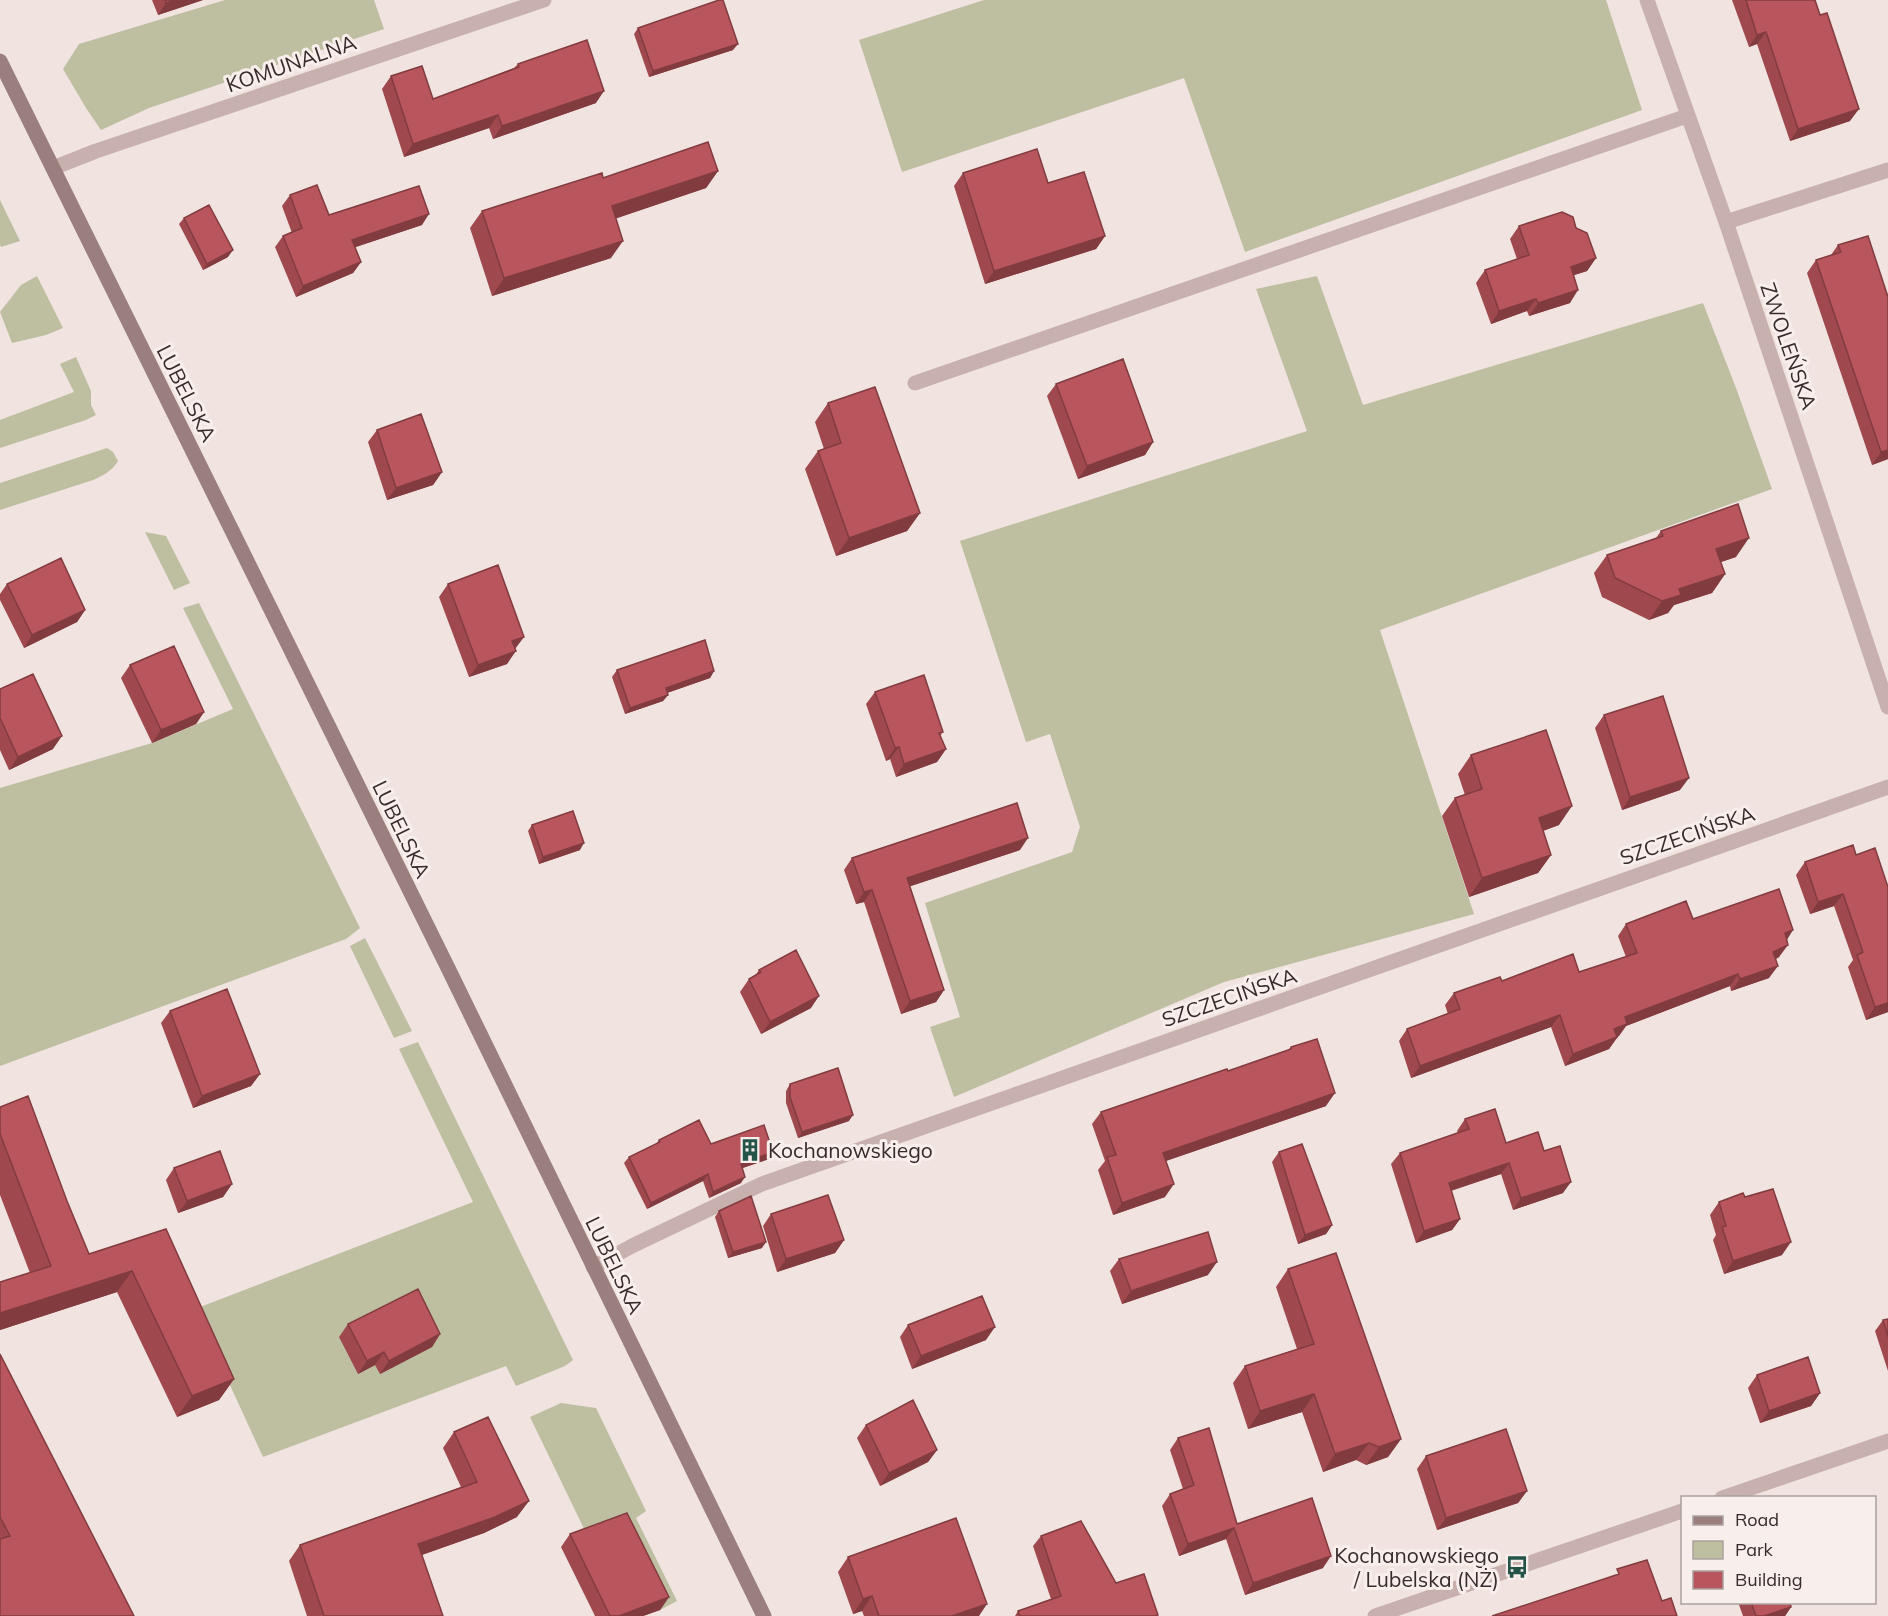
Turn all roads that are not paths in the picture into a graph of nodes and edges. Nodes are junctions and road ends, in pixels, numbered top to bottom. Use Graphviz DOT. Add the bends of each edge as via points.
graph roads {
  1 [pos="544,0"];
  2 [pos="1647,0"];
  3 [pos="0,61"];
  4 [pos="1687,116"];
  5 [pos="53,168"];
  6 [pos="1888,170"];
  7 [pos="1726,222"];
  8 [pos="915,383"];
  9 [pos="1888,707"];
  10 [pos="1888,787"];
  11 [pos="593,1267"];
  12 [pos="1888,1441"];
  13 [pos="1725,1496"];
  14 [pos="1681,1512"];
  15 [pos="764,1616"];
  16 [pos="1374,1616"];
  1 -- 5 [label="street, KOMUNALNA"];
  2 -- 4 [label="street, ZWOLEŃSKA"];
  3 -- 5 [label="main road, LUBELSKA"];
  4 -- 7 [label="street, ZWOLEŃSKA"];
  4 -- 8 [label="street"];
  5 -- 11 [label="main road, LUBELSKA"];
  6 -- 7 [label="street"];
  7 -- 9 [label="street, ZWOLEŃSKA"];
  10 -- 11 [label="street, SZCZECIŃSKA" via="762,1184"];
  11 -- 15 [label="main road, LUBELSKA"];
  12 -- 13 [label="street"];
  14 -- 16 [label="street"];
}
